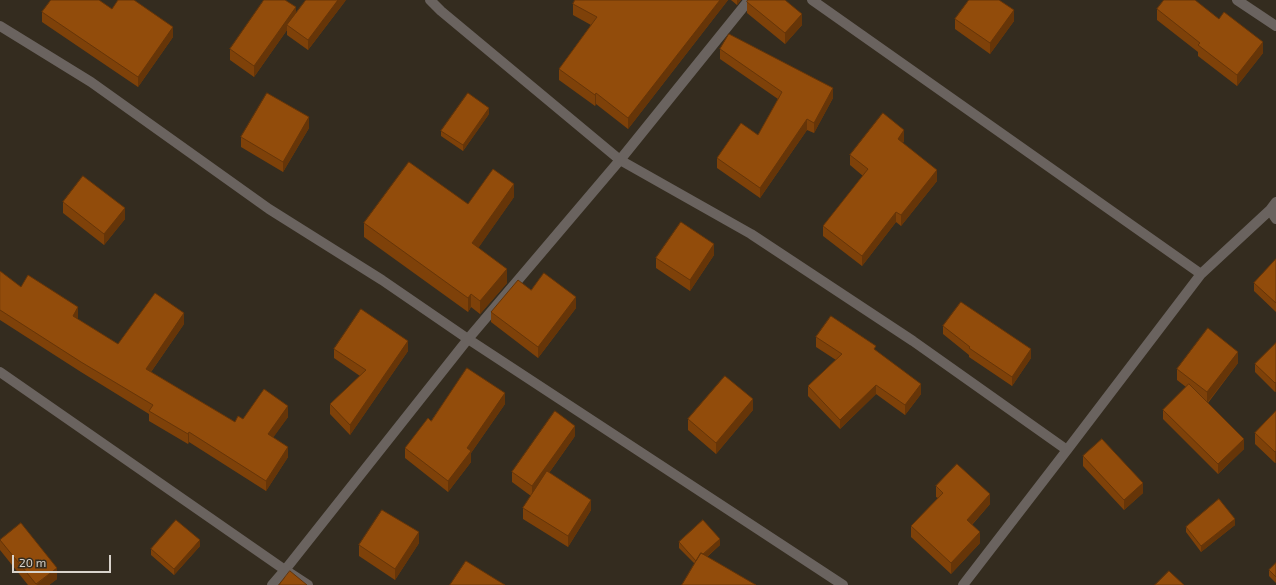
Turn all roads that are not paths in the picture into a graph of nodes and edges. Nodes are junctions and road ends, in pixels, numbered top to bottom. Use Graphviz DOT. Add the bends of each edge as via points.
graph roads {
  1 [pos="430,0"];
  2 [pos="749,0"];
  3 [pos="812,0"];
  4 [pos="1237,0"];
  5 [pos="0,26"];
  6 [pos="1276,26"];
  7 [pos="620,160"];
  8 [pos="1273,206"];
  9 [pos="1276,219"];
  10 [pos="1201,274"];
  11 [pos="468,339"];
  12 [pos="0,372"];
  13 [pos="1067,450"];
  14 [pos="285,570"];
  15 [pos="272,585"];
  16 [pos="308,585"];
  17 [pos="843,585"];
  18 [pos="963,585"];
  1 -- 7 [label="street"];
  2 -- 7 [label="street"];
  3 -- 10 [label="street"];
  4 -- 6 [label="street"];
  5 -- 11 [label="street" via="91,82 269,209 382,280"];
  7 -- 11 [label="street"];
  7 -- 13 [label="street" via="750,234 913,341"];
  8 -- 9 [label="street"];
  8 -- 10 [label="street"];
  10 -- 13 [label="street"];
  11 -- 14 [label="street"];
  11 -- 17 [label="street"];
  12 -- 14 [label="street"];
  13 -- 18 [label="street"];
  14 -- 15 [label="street"];
  14 -- 16 [label="street"];
}
